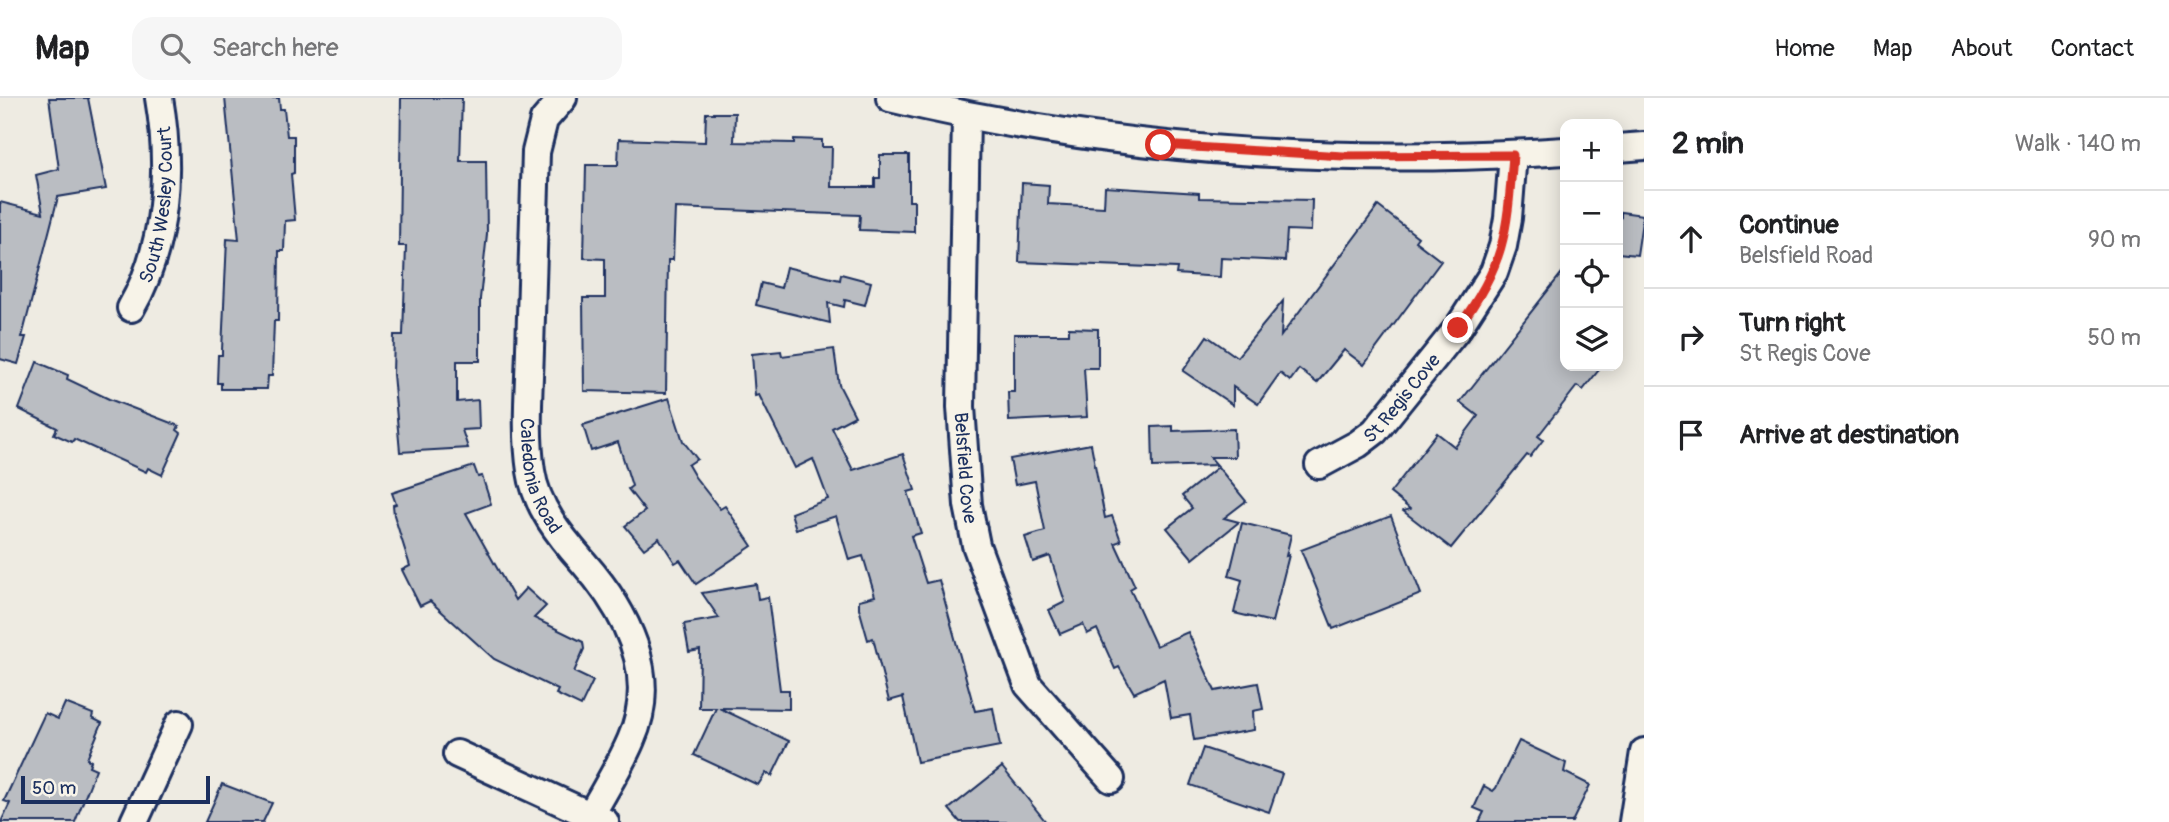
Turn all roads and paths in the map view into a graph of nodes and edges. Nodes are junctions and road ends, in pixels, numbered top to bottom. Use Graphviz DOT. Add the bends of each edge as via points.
graph roads {
  1 [pos="159,98"];
  2 [pos="890,98"];
  3 [pos="560,100"];
  4 [pos="966,116"];
  5 [pos="1644,146"];
  6 [pos="1623,148"];
  7 [pos="1560,151"];
  8 [pos="1513,155"];
  9 [pos="131,308"];
  10 [pos="1320,464"];
  11 [pos="179,724"];
  12 [pos="1644,752"];
  13 [pos="457,754"];
  14 [pos="1111,779"];
  15 [pos="598,819"];
  16 [pos="134,822"];
  17 [pos="1633,822"];
  1 -- 9 [label="street, South Wesley Court" via="164,131 163,202 149,271"];
  2 -- 4 [label="street"];
  3 -- 15 [label="street, Caledonia Road" via="544,120 536,152 528,402 531,473 542,507 560,536 628,624 641,676 641,708 632,739"];
  4 -- 8 [label="street" via="1235,152"];
  4 -- 14 [label="street, Belsfield Cove" via="961,407 968,505 976,545 1028,685"];
  5 -- 6 [label="street"];
  7 -- 8 [label="street"];
  8 -- 10 [label="street, St Regis Cove" via="1503,246 1486,288 1375,431"];
  11 -- 16 [label="street"];
  12 -- 17 [label="street"];
  13 -- 15 [label="street"];
}
